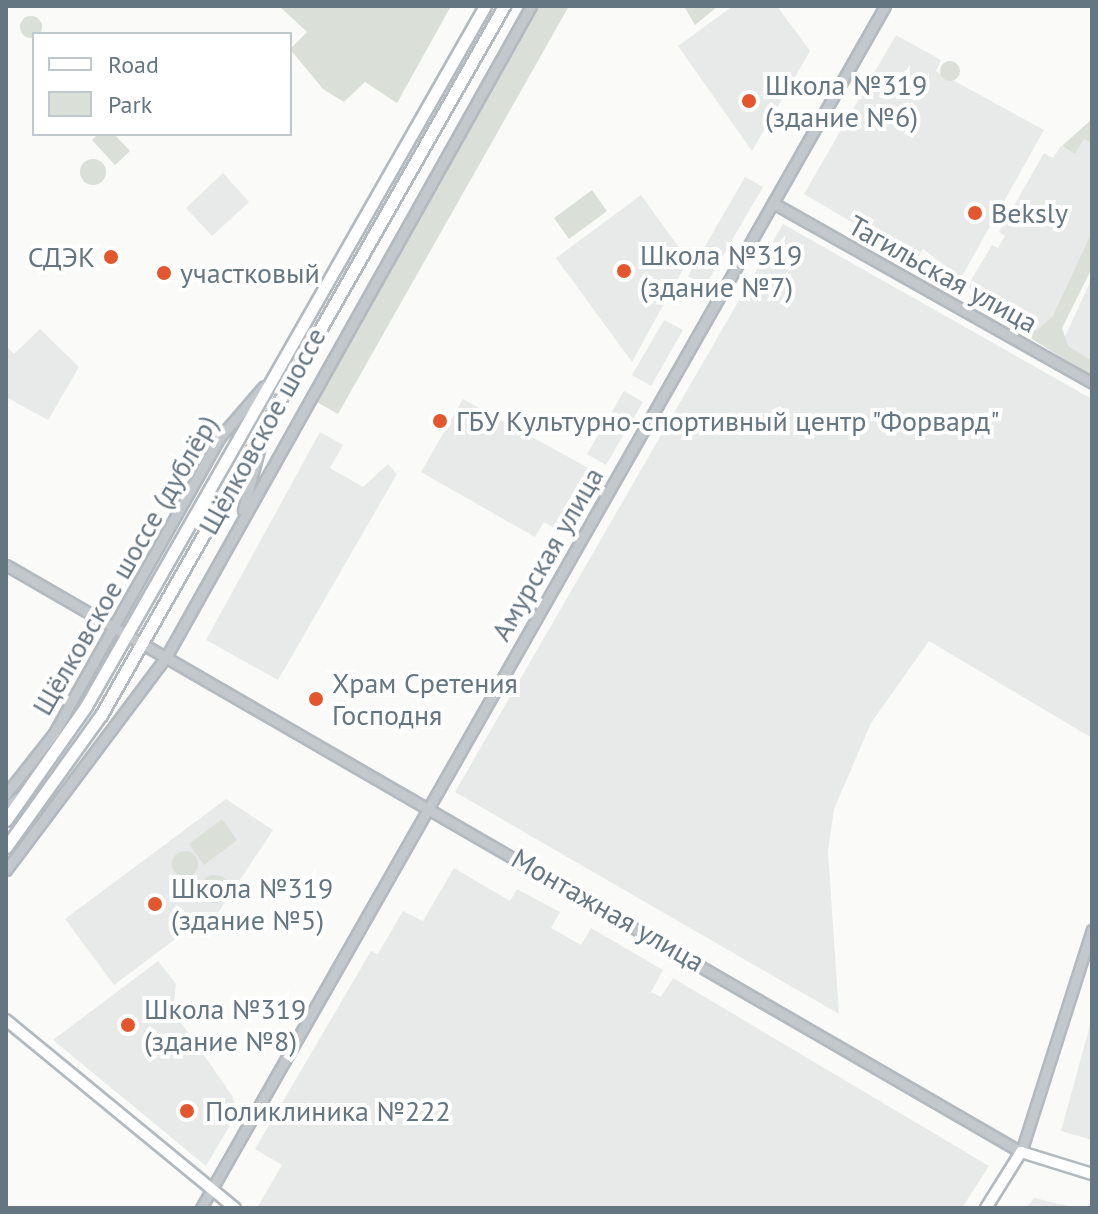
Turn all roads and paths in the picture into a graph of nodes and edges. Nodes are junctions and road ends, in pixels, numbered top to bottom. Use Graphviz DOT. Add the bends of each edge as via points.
graph roads {
  1 [pos="485,6"];
  2 [pos="504,6"];
  3 [pos="531,6"];
  4 [pos="885,6"];
  5 [pos="773,203"];
  6 [pos="283,360"];
  7 [pos="1092,383"];
  8 [pos="266,426"];
  9 [pos="242,517"];
  10 [pos="6,565"];
  11 [pos="116,627"];
  12 [pos="128,635"];
  13 [pos="142,643"];
  14 [pos="166,657"];
  15 [pos="30,790"];
  16 [pos="6,794"];
  17 [pos="6,806"];
  18 [pos="428,807"];
  19 [pos="6,820"];
  20 [pos="6,847"];
  21 [pos="6,870"];
  22 [pos="1092,930"];
  23 [pos="6,1020"];
  24 [pos="1021,1152"];
  25 [pos="1092,1174"];
  26 [pos="215,1192"];
  27 [pos="201,1208"];
  28 [pos="235,1208"];
  29 [pos="986,1208"];
  1 -- 6 [label="main road, Щёлковское шоссе"];
  2 -- 8 [label="main road, Щёлковское шоссе"];
  3 -- 9 [label="street"];
  4 -- 5 [label="street, Амурская улица"];
  5 -- 7 [label="street, Тагильская улица"];
  5 -- 18 [label="street, Амурская улица"];
  6 -- 11 [label="street, Щёлковское шоссе (дублёр)" via="220,437"];
  6 -- 12 [label="main road, Щёлковское шоссе"];
  8 -- 9 [label="street"];
  8 -- 13 [label="main road, Щёлковское шоссе"];
  9 -- 14 [label="street"];
  10 -- 11 [label="street, Монтажная улица"];
  11 -- 12 [label="street, Монтажная улица"];
  11 -- 16 [label="street, Щёлковское шоссе (дублёр)" via="54,733"];
  12 -- 13 [label="street, Монтажная улица"];
  12 -- 15 [label="main road, Щёлковское шоссе"];
  13 -- 14 [label="street, Монтажная улица"];
  13 -- 20 [label="main road, Щёлковское шоссе" via="71,764"];
  14 -- 18 [label="street, Монтажная улица"];
  14 -- 21 [label="street"];
  15 -- 17 [label="street"];
  15 -- 19 [label="main road, Щёлковское шоссе"];
  18 -- 24 [label="street, Монтажная улица"];
  18 -- 26 [label="street, Амурская улица"];
  22 -- 24 [label="street"];
  23 -- 26 [label="main road"];
  24 -- 25 [label="main road, Монтажная улица"];
  24 -- 29 [label="main road"];
  26 -- 27 [label="street, Амурская улица"];
  26 -- 28 [label="main road"];
}
